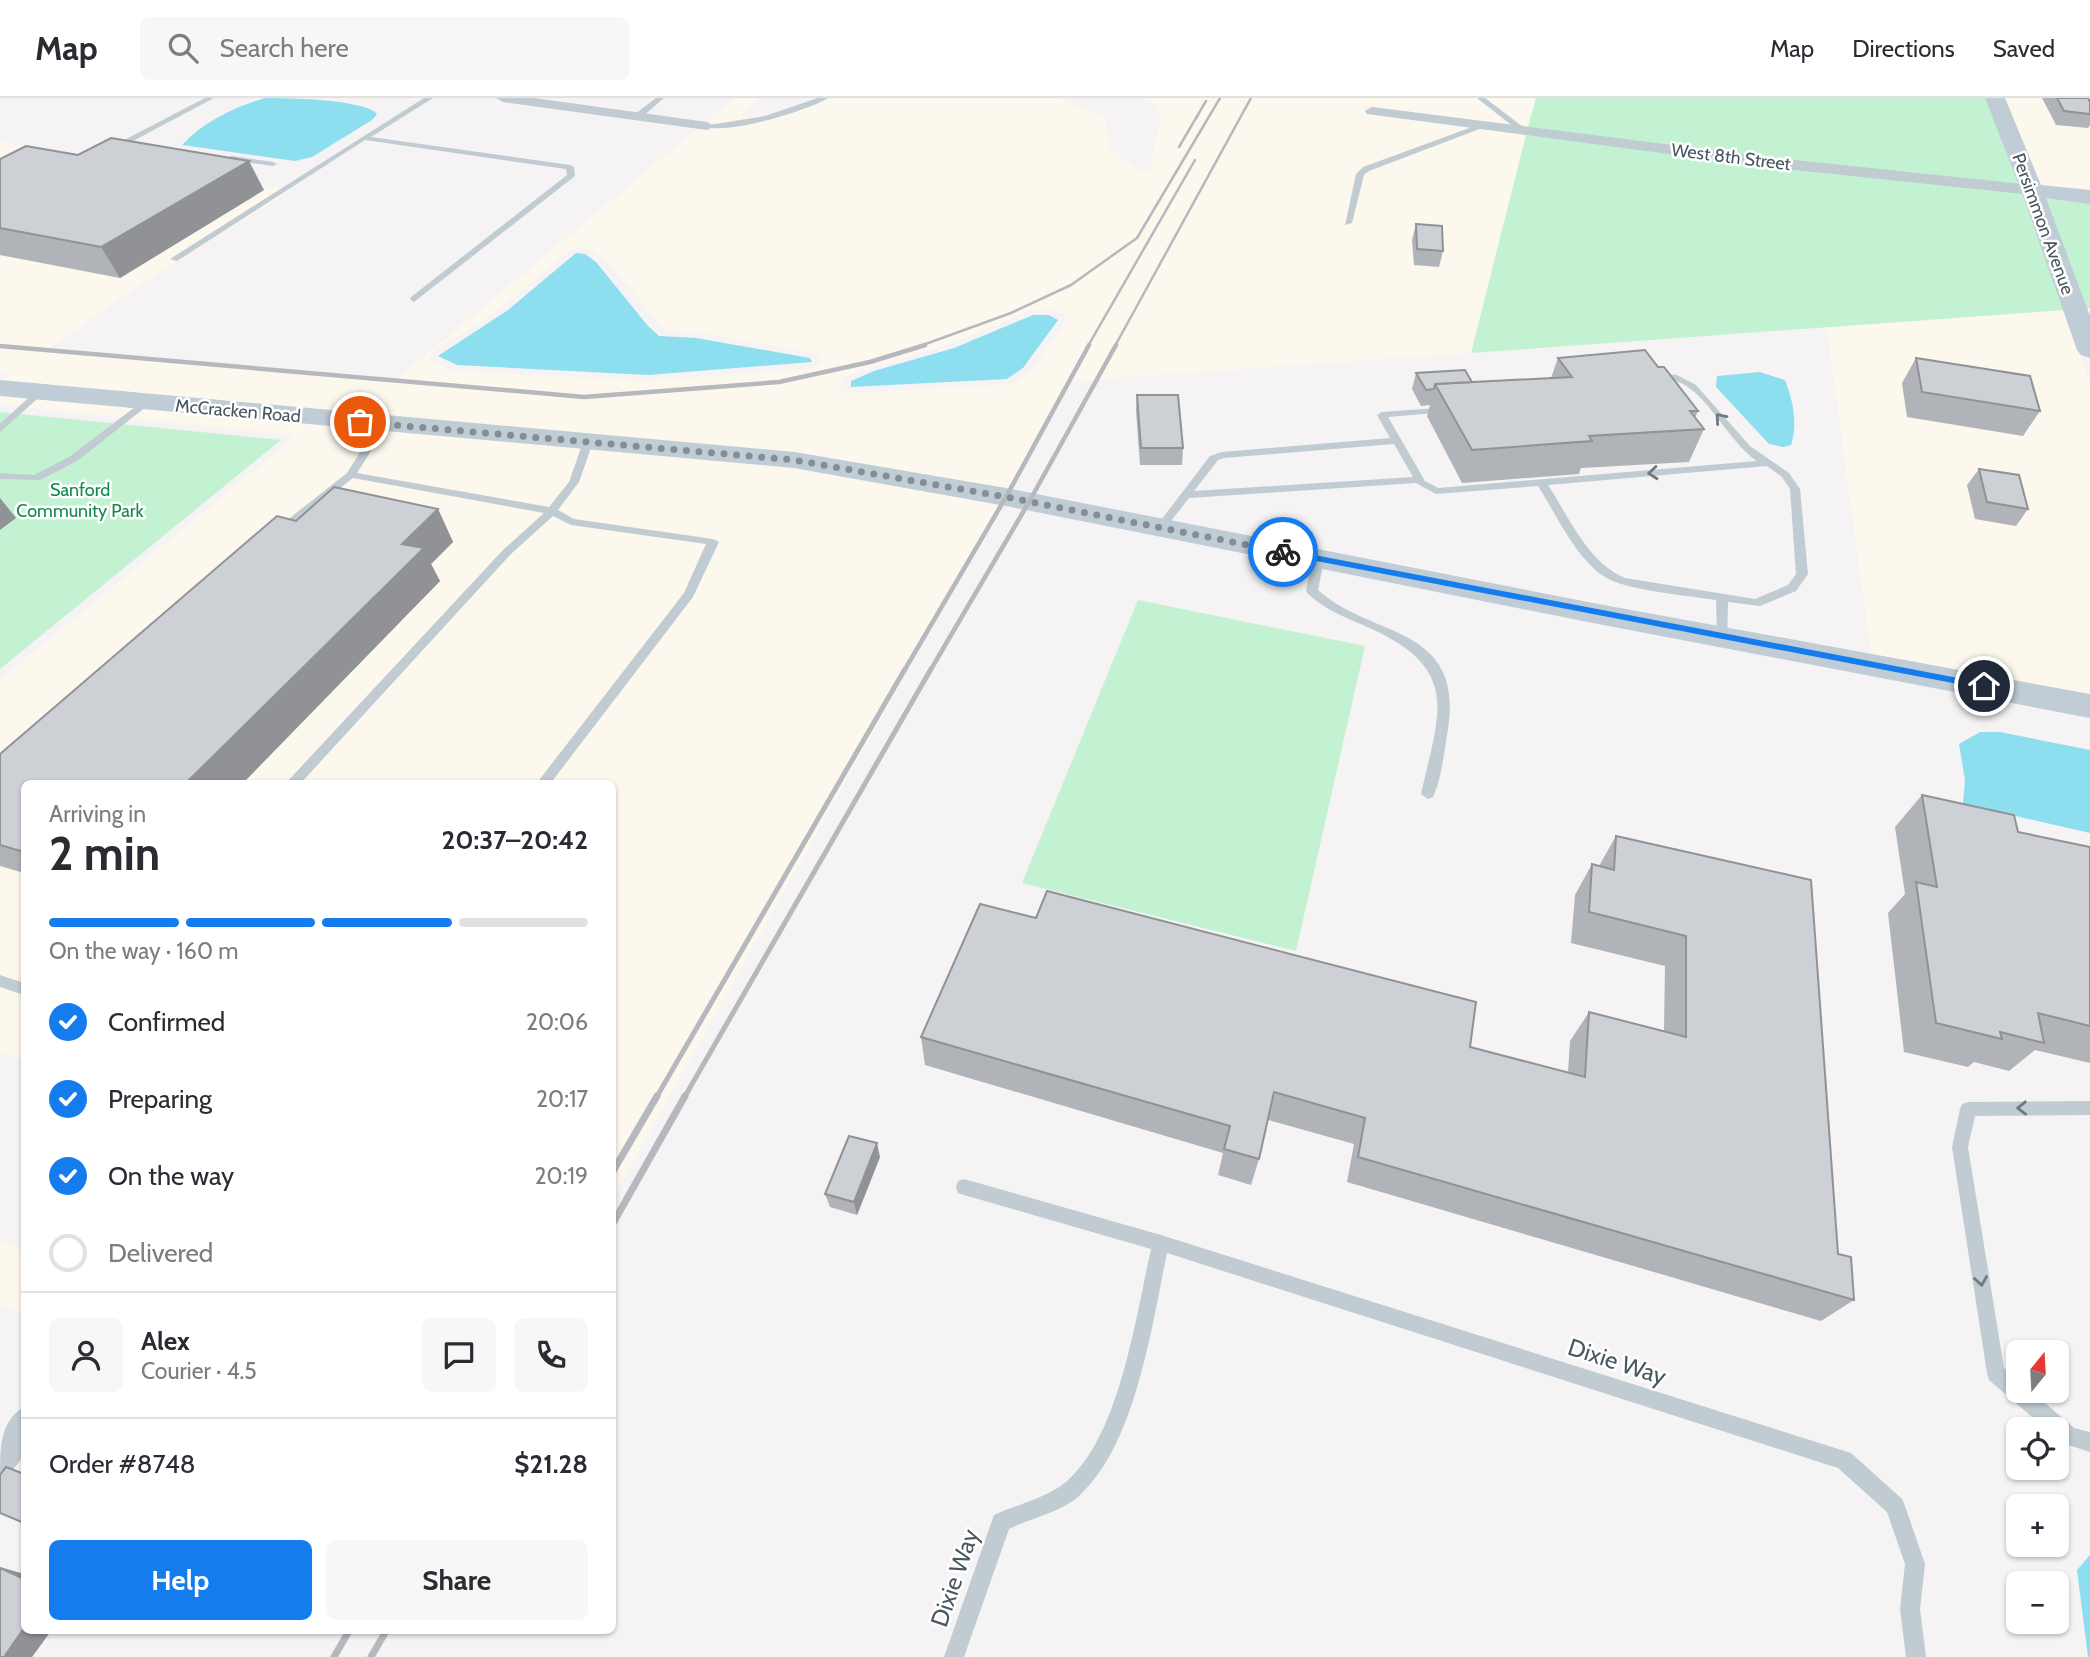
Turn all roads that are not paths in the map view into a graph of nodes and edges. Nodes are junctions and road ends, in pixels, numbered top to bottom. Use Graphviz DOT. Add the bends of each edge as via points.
graph roads {
  1 [pos="210,98"];
  2 [pos="429,98"];
  3 [pos="503,98"];
  4 [pos="660,98"];
  5 [pos="824,98"];
  6 [pos="1481,98"];
  7 [pos="1995,98"];
  8 [pos="1373,111"];
  9 [pos="638,116"];
  10 [pos="1486,125"];
  11 [pos="707,126"];
  12 [pos="1523,130"];
  13 [pos="364,138"];
  14 [pos="127,141"];
  15 [pos="141,144"];
  16 [pos="99,155"];
  17 [pos="220,156"];
  18 [pos="273,164"];
  19 [pos="2032,190"];
  20 [pos="2090,197"];
  21 [pos="1348,223"];
  22 [pos="174,259"];
  23 [pos="414,299"];
  24 [pos="2086,326"];
  25 [pos="2090,350"];
  26 [pos="1639,376"];
  27 [pos="0,388"];
  28 [pos="40,392"];
  29 [pos="146,402"];
  30 [pos="1461,407"];
  31 [pos="383,424"];
  32 [pos="0,429"];
  33 [pos="1397,441"];
  34 [pos="588,442"];
  35 [pos="1770,463"];
  36 [pos="351,475"];
  37 [pos="0,476"];
  38 [pos="1419,480"];
  39 [pos="1542,483"];
  40 [pos="1185,495"];
  41 [pos="552,512"];
  42 [pos="1160,528"];
  43 [pos="266,542"];
  44 [pos="1318,559"];
  45 [pos="1722,598"];
  46 [pos="1723,637"];
  47 [pos="2090,706"];
  48 [pos="296,780"];
  49 [pos="546,780"];
  50 [pos="1428,794"];
  51 [pos="0,981"];
  52 [pos="21,988"];
  53 [pos="2090,1108"];
  54 [pos="964,1186"];
  55 [pos="1161,1243"];
  56 [pos="21,1430"];
  57 [pos="2090,1443"];
  58 [pos="0,1458"];
  59 [pos="954,1657"];
  60 [pos="1916,1657"];
  1 -- 14 [label="lane"];
  2 -- 13 [label="lane"];
  3 -- 9 [label="street"];
  4 -- 9 [label="lane"];
  5 -- 11 [label="lane" via="782,115"];
  6 -- 12 [label="lane"];
  7 -- 19 [label="street, Persimmon Avenue"];
  8 -- 10 [label="street, West 8th Street"];
  9 -- 11 [label="street"];
  10 -- 12 [label="street, West 8th Street"];
  10 -- 21 [label="lane" via="1366,169 1360,174"];
  12 -- 19 [label="street, West 8th Street"];
  13 -- 22 [label="lane"];
  13 -- 23 [label="lane" via="570,167 571,176"];
  14 -- 15 [label="lane"];
  14 -- 16 [label="lane"];
  17 -- 18 [label="lane"];
  19 -- 20 [label="street, West 8th Street"];
  19 -- 24 [label="street, Persimmon Avenue"];
  24 -- 25 [label="street, Persimmon Avenue"];
  35 -- 26 [label="lane, one-way" via="1744,446 1693,386 1672,376"];
  27 -- 28 [label="street, McCracken Road"];
  28 -- 29 [label="street, McCracken Road"];
  28 -- 32 [label="lane"];
  29 -- 31 [label="street, McCracken Road"];
  29 -- 37 [label="lane" via="73,459 36,478"];
  30 -- 33 [label="lane" via="1382,415"];
  31 -- 34 [label="street, McCracken Road"];
  31 -- 36 [label="lane"];
  33 -- 38 [label="lane"];
  33 -- 40 [label="lane" via="1222,455 1214,458"];
  34 -- 41 [label="lane" via="574,482"];
  34 -- 42 [label="street, McCracken Road" via="794,460"];
  35 -- 39 [label="lane, one-way"];
  35 -- 45 [label="lane" via="1786,472 1795,489 1801,574 1792,588 1766,601"];
  36 -- 41 [label="lane"];
  36 -- 43 [label="lane"];
  38 -- 39 [label="lane" via="1436,491"];
  38 -- 40 [label="lane"];
  39 -- 45 [label="lane" via="1590,559 1610,576"];
  40 -- 42 [label="lane"];
  41 -- 48 [label="lane" via="507,552"];
  41 -- 49 [label="lane" via="571,522 713,542 689,594"];
  42 -- 44 [label="street, McCracken Road"];
  44 -- 46 [label="street, McCracken Road"];
  44 -- 50 [label="lane" via="1312,591 1327,607 1399,636 1420,650 1439,673 1446,696"];
  45 -- 46 [label="lane"];
  46 -- 47 [label="street, McCracken Road"];
  51 -- 52 [label="lane"];
  53 -- 57 [label="lane, one-way" via="1968,1109 1960,1147 1996,1373 2069,1436"];
  54 -- 55 [label="lane, Dixie Way"];
  55 -- 59 [label="lane, Dixie Way" via="1128,1390 1096,1461 1073,1489 1001,1522"];
  55 -- 60 [label="lane, Dixie Way" via="1844,1460 1895,1506 1915,1564 1910,1609"];
  56 -- 58 [label="street"];
}
